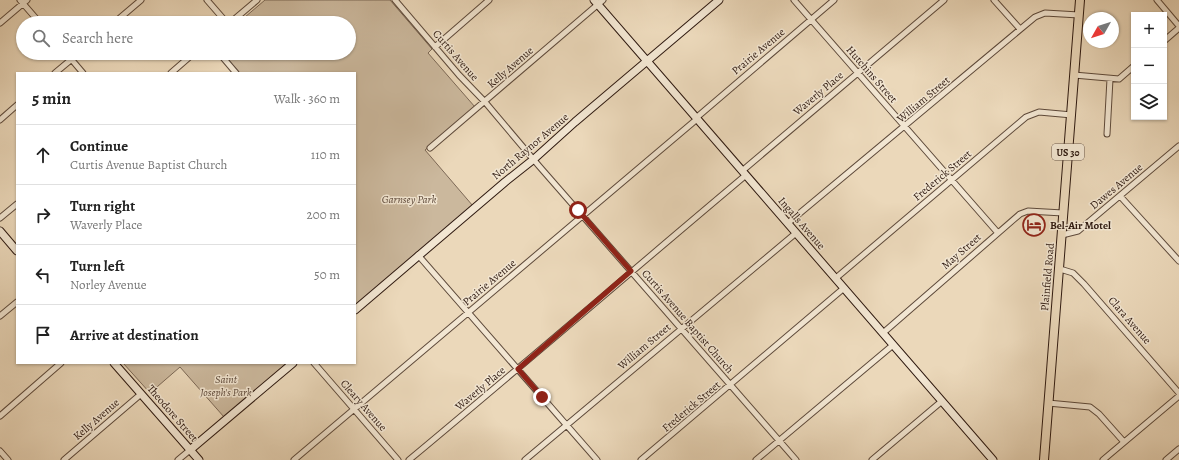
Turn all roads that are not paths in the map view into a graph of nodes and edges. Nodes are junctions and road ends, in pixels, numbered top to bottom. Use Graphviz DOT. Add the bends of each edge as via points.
graph roads {
  1 [pos="141,0"];
  2 [pos="207,0"];
  3 [pos="257,0"];
  4 [pos="394,0"];
  5 [pos="489,0"];
  6 [pos="719,0"];
  7 [pos="794,0"];
  8 [pos="834,0"];
  9 [pos="944,0"];
  10 [pos="994,0"];
  11 [pos="1080,0"];
  12 [pos="1157,0"];
  13 [pos="24,1"];
  14 [pos="598,2"];
  15 [pos="1079,15"];
  16 [pos="35,16"];
  17 [pos="122,16"];
  18 [pos="222,16"];
  19 [pos="237,16"];
  20 [pos="811,19"];
  21 [pos="0,23"];
  22 [pos="1179,27"];
  23 [pos="1020,29"];
  24 [pos="1167,38"];
  25 [pos="435,47"];
  26 [pos="71,60"];
  27 [pos="73,60"];
  28 [pos="186,60"];
  29 [pos="225,60"];
  30 [pos="646,61"];
  31 [pos="1131,69"];
  32 [pos="56,72"];
  33 [pos="83,72"];
  34 [pos="172,72"];
  35 [pos="235,72"];
  36 [pos="858,73"];
  37 [pos="1074,75"];
  38 [pos="1110,79"];
  39 [pos="486,102"];
  40 [pos="16,106"];
  41 [pos="1072,115"];
  42 [pos="696,118"];
  43 [pos="0,120"];
  44 [pos="905,127"];
  45 [pos="1107,134"];
  46 [pos="1179,146"];
  47 [pos="430,148"];
  48 [pos="534,159"];
  49 [pos="744,173"];
  50 [pos="952,180"];
  51 [pos="1120,196"];
  52 [pos="16,205"];
  53 [pos="1063,213"];
  54 [pos="582,216"];
  55 [pos="0,218"];
  56 [pos="788,224"];
  57 [pos="0,231"];
  58 [pos="796,233"];
  59 [pos="998,233"];
  60 [pos="1062,235"];
  61 [pos="16,250"];
  62 [pos="418,255"];
  63 [pos="1179,261"];
  64 [pos="1060,269"];
  65 [pos="631,271"];
  66 [pos="836,278"];
  67 [pos="844,288"];
  68 [pos="16,303"];
  69 [pos="356,309"];
  70 [pos="468,312"];
  71 [pos="0,316"];
  72 [pos="681,328"];
  73 [pos="883,333"];
  74 [pos="893,345"];
  75 [pos="60,364"];
  76 [pos="115,364"];
  77 [pos="292,364"];
  78 [pos="315,364"];
  79 [pos="518,369"];
  80 [pos="731,385"];
  81 [pos="1179,393"];
  82 [pos="141,394"];
  83 [pos="1179,396"];
  84 [pos="942,401"];
  85 [pos="1048,403"];
  86 [pos="354,408"];
  87 [pos="0,416"];
  88 [pos="566,425"];
  89 [pos="779,441"];
  90 [pos="1124,442"];
  91 [pos="1179,449"];
  92 [pos="190,450"];
  93 [pos="0,451"];
  94 [pos="8,460"];
  95 [pos="64,460"];
  96 [pos="178,460"];
  97 [pos="198,460"];
  98 [pos="294,460"];
  99 [pos="398,460"];
  100 [pos="409,460"];
  101 [pos="525,460"];
  102 [pos="597,460"];
  103 [pos="641,460"];
  104 [pos="756,460"];
  105 [pos="796,460"];
  106 [pos="872,460"];
  107 [pos="993,460"];
  108 [pos="1044,460"];
  109 [pos="1103,460"];
  110 [pos="1166,460"];
  1 -- 17 [label="street"];
  2 -- 18 [label="street"];
  3 -- 19 [label="street"];
  4 -- 25 [label="street, Curtis Avenue"];
  5 -- 25 [label="street"];
  6 -- 30 [label="main road, North Raynor Avenue"];
  7 -- 20 [label="street, Hutchins Street"];
  8 -- 20 [label="street, Prairie Avenue"];
  9 -- 36 [label="street, Waverly Place"];
  10 -- 23 [label="street"];
  11 -- 15 [label="main road, Plainfield Road / US 30"];
  12 -- 22 [label="street"];
  13 -- 16 [label="street"];
  13 -- 21 [label="street"];
  14 -- 30 [label="main road, Ingalls Avenue"];
  14 -- 39 [label="street, Kelly Avenue"];
  15 -- 23 [label="street, William Street" via="1045,13"];
  15 -- 37 [label="main road, Plainfield Road / US 30"];
  20 -- 36 [label="street, Hutchins Street"];
  20 -- 42 [label="street, Prairie Avenue"];
  22 -- 24 [label="street"];
  23 -- 44 [label="street, William Street"];
  25 -- 39 [label="street, Curtis Avenue"];
  26 -- 32 [label="street"];
  27 -- 33 [label="street"];
  28 -- 34 [label="street"];
  29 -- 35 [label="street"];
  30 -- 42 [label="main road, Ingalls Avenue"];
  30 -- 48 [label="main road, North Raynor Avenue"];
  31 -- 38 [label="street" via="1119,79"];
  36 -- 44 [label="street, Hutchins Street"];
  36 -- 49 [label="street, Waverly Place"];
  37 -- 38 [label="street"];
  37 -- 41 [label="main road, Plainfield Road / US 30"];
  38 -- 45 [label="street"];
  39 -- 47 [label="street, Kelly Avenue"];
  39 -- 48 [label="street, Curtis Avenue"];
  40 -- 43 [label="street"];
  41 -- 50 [label="street, Frederick Street" via="1039,112 1026,117"];
  41 -- 53 [label="main road, Plainfield Road / US 30"];
  42 -- 49 [label="main road, Ingalls Avenue"];
  42 -- 54 [label="street, Prairie Avenue"];
  44 -- 50 [label="street, Hutchins Street"];
  44 -- 56 [label="street, William Street"];
  46 -- 51 [label="street, Dawes Avenue"];
  48 -- 54 [label="street, Curtis Avenue Baptist Church"];
  48 -- 62 [label="main road, North Raynor Avenue"];
  49 -- 56 [label="main road, Ingalls Avenue"];
  49 -- 65 [label="street, Waverly Place"];
  50 -- 59 [label="street, Hutchins Street"];
  50 -- 66 [label="street, Frederick Street"];
  51 -- 60 [label="street, Dawes Avenue" via="1078,231"];
  51 -- 63 [label="street"];
  52 -- 55 [label="street"];
  53 -- 59 [label="street, May Street" via="1028,211 1020,214"];
  53 -- 60 [label="main road, Plainfield Road / US 30"];
  54 -- 65 [label="street, Curtis Avenue Baptist Church"];
  54 -- 70 [label="street, Prairie Avenue"];
  56 -- 58 [label="main road, Ingalls Avenue"];
  57 -- 61 [label="main road"];
  58 -- 66 [label="main road, Ingalls Avenue"];
  58 -- 72 [label="street, William Street"];
  59 -- 73 [label="street, May Street"];
  60 -- 64 [label="main road, Plainfield Road / US 30"];
  62 -- 69 [label="main road, North Raynor Avenue"];
  62 -- 70 [label="street"];
  64 -- 81 [label="street, Clara Avenue" via="1073,273 1084,284"];
  64 -- 85 [label="main road, Plainfield Road / US 30"];
  65 -- 72 [label="street, Curtis Avenue Baptist Church"];
  65 -- 79 [label="street, Waverly Place"];
  66 -- 67 [label="main road, Ingalls Avenue"];
  67 -- 73 [label="main road, Ingalls Avenue"];
  67 -- 80 [label="street, Frederick Street"];
  68 -- 71 [label="street"];
  70 -- 79 [label="street"];
  70 -- 86 [label="street, Prairie Avenue"];
  72 -- 80 [label="street, Curtis Avenue Baptist Church"];
  72 -- 88 [label="street, William Street"];
  73 -- 74 [label="main road, Ingalls Avenue"];
  74 -- 84 [label="main road, Ingalls Avenue"];
  74 -- 89 [label="street"];
  75 -- 87 [label="street"];
  76 -- 82 [label="main road, Theodore Street"];
  77 -- 92 [label="main road"];
  78 -- 86 [label="street, Cleary Avenue"];
  79 -- 88 [label="street"];
  79 -- 100 [label="street, Waverly Place"];
  80 -- 89 [label="street, Curtis Avenue Baptist Church"];
  80 -- 103 [label="street, Frederick Street"];
  82 -- 92 [label="main road, Theodore Street"];
  82 -- 95 [label="street, Kelly Avenue"];
  83 -- 90 [label="street"];
  84 -- 106 [label="street"];
  84 -- 107 [label="main road, Ingalls Avenue"];
  85 -- 90 [label="street" via="1090,407"];
  85 -- 108 [label="main road, Plainfield Road / US 30"];
  86 -- 98 [label="street, Prairie Avenue"];
  86 -- 99 [label="street, Cleary Avenue"];
  88 -- 101 [label="street, William Street"];
  88 -- 102 [label="street"];
  89 -- 104 [label="street"];
  89 -- 105 [label="street, Curtis Avenue Baptist Church"];
  90 -- 109 [label="street"];
  91 -- 110 [label="street"];
  92 -- 96 [label="street"];
  92 -- 97 [label="main road, Theodore Street"];
  93 -- 94 [label="street"];
}
